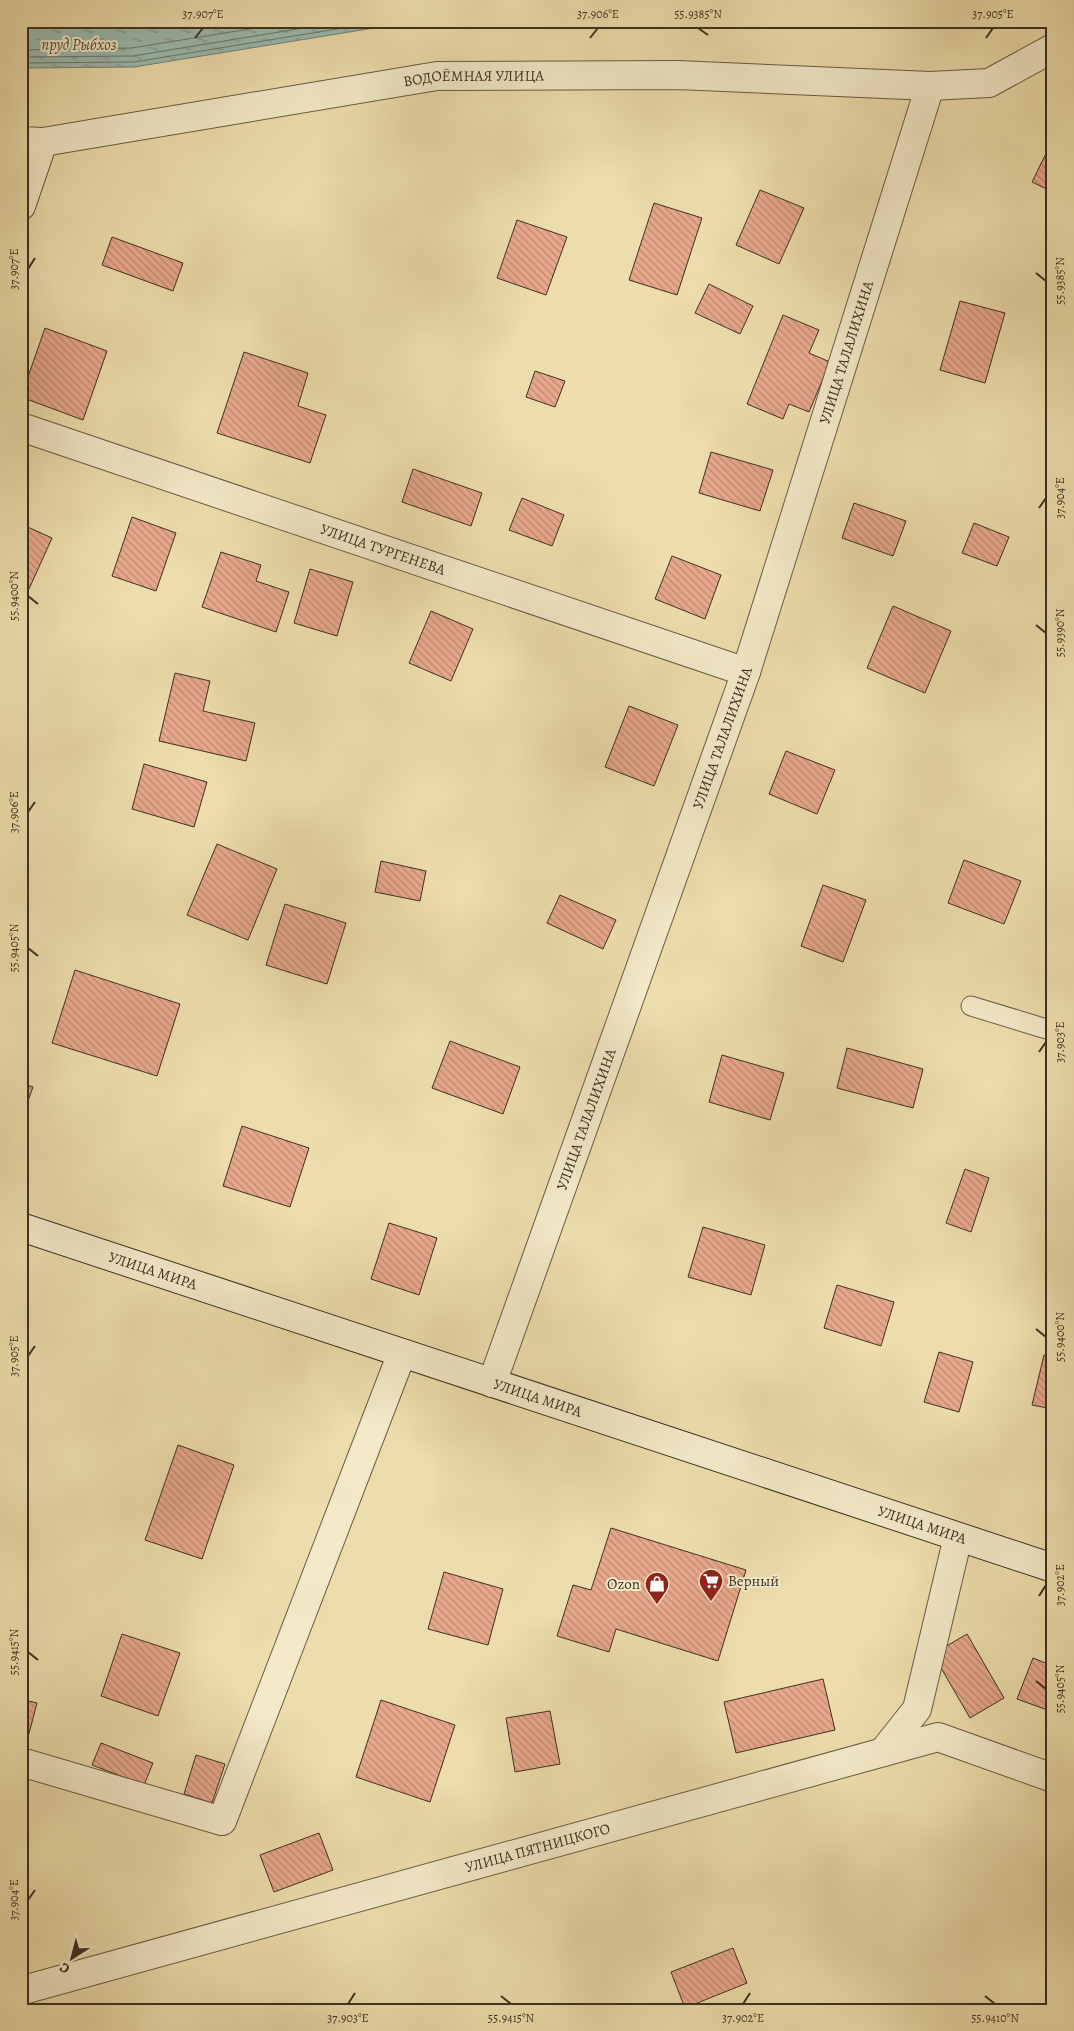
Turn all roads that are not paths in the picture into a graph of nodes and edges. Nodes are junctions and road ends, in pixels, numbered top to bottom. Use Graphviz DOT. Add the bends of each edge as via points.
graph roads {
  1 [pos="1053,48"];
  2 [pos="930,86"];
  3 [pos="32,142"];
  4 [pos="21,206"];
  5 [pos="21,427"];
  6 [pos="746,672"];
  7 [pos="972,1006"];
  8 [pos="1053,1031"];
  9 [pos="21,1227"];
  10 [pos="402,1353"];
  11 [pos="492,1383"];
  12 [pos="958,1537"];
  13 [pos="1053,1568"];
  14 [pos="883,1752"];
  15 [pos="21,1762"];
  16 [pos="1053,1778"];
  17 [pos="21,1987"];
  1 -- 2 [label="street, ВОДОЁМНАЯ УЛИЦА" via="990,83"];
  2 -- 3 [label="street, ВОДОЁМНАЯ УЛИЦА" via="678,75 437,76"];
  2 -- 6 [label="street, УЛИЦА ТАЛАЛИХИНА"];
  3 -- 4 [label="street"];
  5 -- 6 [label="street, УЛИЦА ТУРГЕНЕВА"];
  6 -- 11 [label="street, УЛИЦА ТАЛАЛИХИНА"];
  7 -- 8 [label="lane"];
  9 -- 10 [label="street, УЛИЦА МИРА"];
  10 -- 11 [label="street, УЛИЦА МИРА"];
  10 -- 15 [label="street" via="222,1821"];
  11 -- 12 [label="street, УЛИЦА МИРА"];
  12 -- 13 [label="street, УЛИЦА МИРА"];
  12 -- 14 [label="street" via="917,1709"];
  14 -- 16 [label="street, УЛИЦА ПЯТНИЦКОГО" via="938,1737"];
  14 -- 17 [label="street, УЛИЦА ПЯТНИЦКОГО" via="27,1989"];
}
